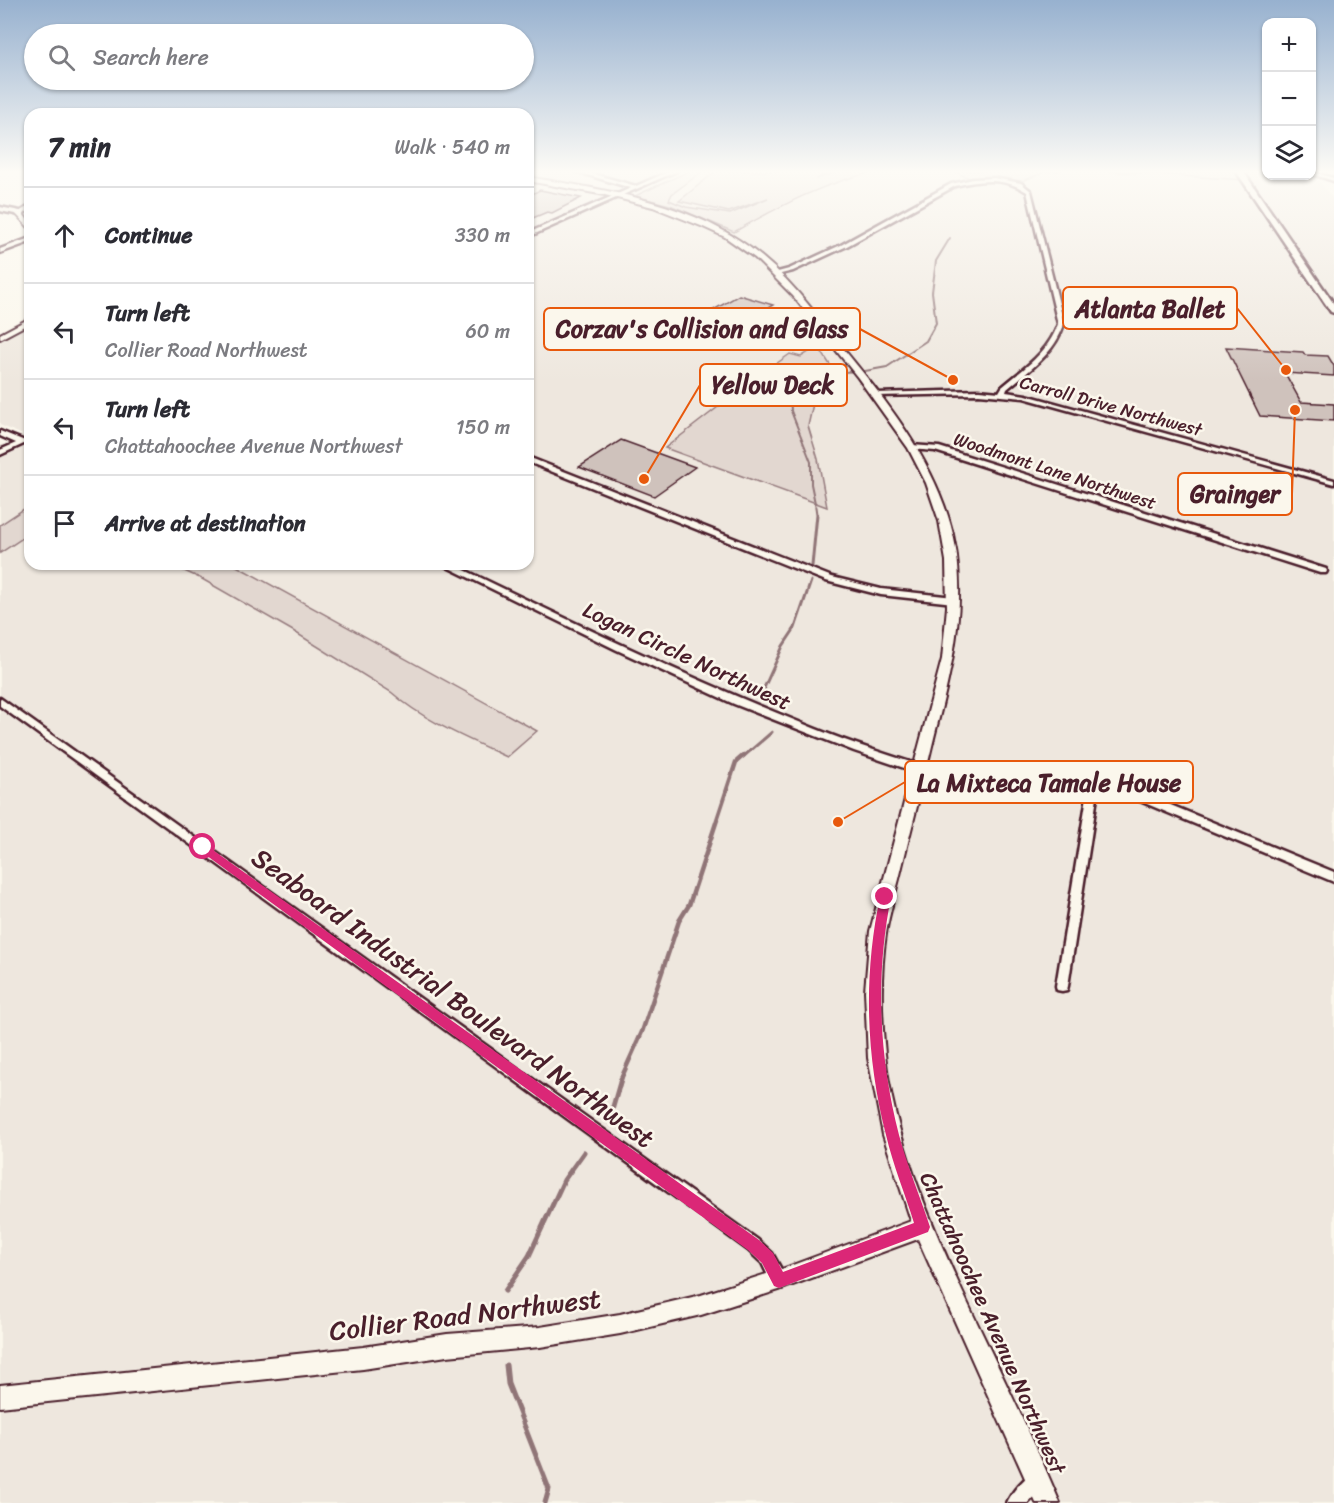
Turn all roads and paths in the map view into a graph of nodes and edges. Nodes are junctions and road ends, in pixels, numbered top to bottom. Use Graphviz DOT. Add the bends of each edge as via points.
graph roads {
  1 [pos="734,241"];
  2 [pos="852,241"];
  3 [pos="1041,241"];
  4 [pos="1287,241"];
  5 [pos="1297,241"];
  6 [pos="24,242"];
  7 [pos="0,251"];
  8 [pos="777,273"];
  9 [pos="1334,294"];
  10 [pos="1334,310"];
  11 [pos="24,323"];
  12 [pos="0,337"];
  13 [pos="1002,393"];
  14 [pos="876,396"];
  15 [pos="0,433"];
  16 [pos="914,447"];
  17 [pos="0,453"];
  18 [pos="534,461"];
  19 [pos="1334,482"];
  20 [pos="458,570"];
  21 [pos="1323,571"];
  22 [pos="954,600"];
  23 [pos="0,701"];
  24 [pos="919,769"];
  25 [pos="1334,877"];
  26 [pos="1062,986"];
  27 [pos="923,1227"];
  28 [pos="779,1280"];
  29 [pos="0,1396"];
  30 [pos="1037,1480"];
  31 [pos="1016,1503"];
  32 [pos="1048,1503"];
  1 -- 8 [label="street, Chattahoochee Avenue Northwest"];
  2 -- 8 [label="street"];
  3 -- 13 [label="street" via="1061,324 1059,334"];
  4 -- 10 [label="main road"];
  5 -- 9 [label="main road"];
  6 -- 7 [label="street"];
  8 -- 14 [label="street, Chattahoochee Avenue Northwest"];
  11 -- 12 [label="street"];
  13 -- 14 [label="street, Carroll Drive Northwest"];
  13 -- 19 [label="street, Carroll Drive Northwest" via="1046,400"];
  14 -- 16 [label="street, Chattahoochee Avenue Northwest"];
  15 -- 17 [label="street" via="22,443"];
  16 -- 21 [label="street, Woodmont Lane Northwest" via="936,449"];
  16 -- 22 [label="street, Chattahoochee Avenue Northwest" via="944,517 952,556"];
  18 -- 22 [label="street" via="829,579 881,592"];
  20 -- 24 [label="street, Logan Circle Northwest" via="734,701"];
  22 -- 24 [label="street, Chattahoochee Avenue Northwest" via="948,659"];
  23 -- 28 [label="street, Seaboard Industrial Boulevard Northwest" via="753,1245 768,1258"];
  24 -- 27 [label="street, Chattahoochee Avenue Northwest" via="878,931 873,991 884,1099"];
  25 -- 26 [label="street" via="1095,778"];
  27 -- 28 [label="street, Collier Road Northwest"];
  27 -- 30 [label="street, Chattahoochee Avenue Northwest"];
  28 -- 29 [label="street, Collier Road Northwest" via="700,1305 540,1337"];
  30 -- 31 [label="street"];
  30 -- 32 [label="street, Chattahoochee Avenue Northwest"];
}
